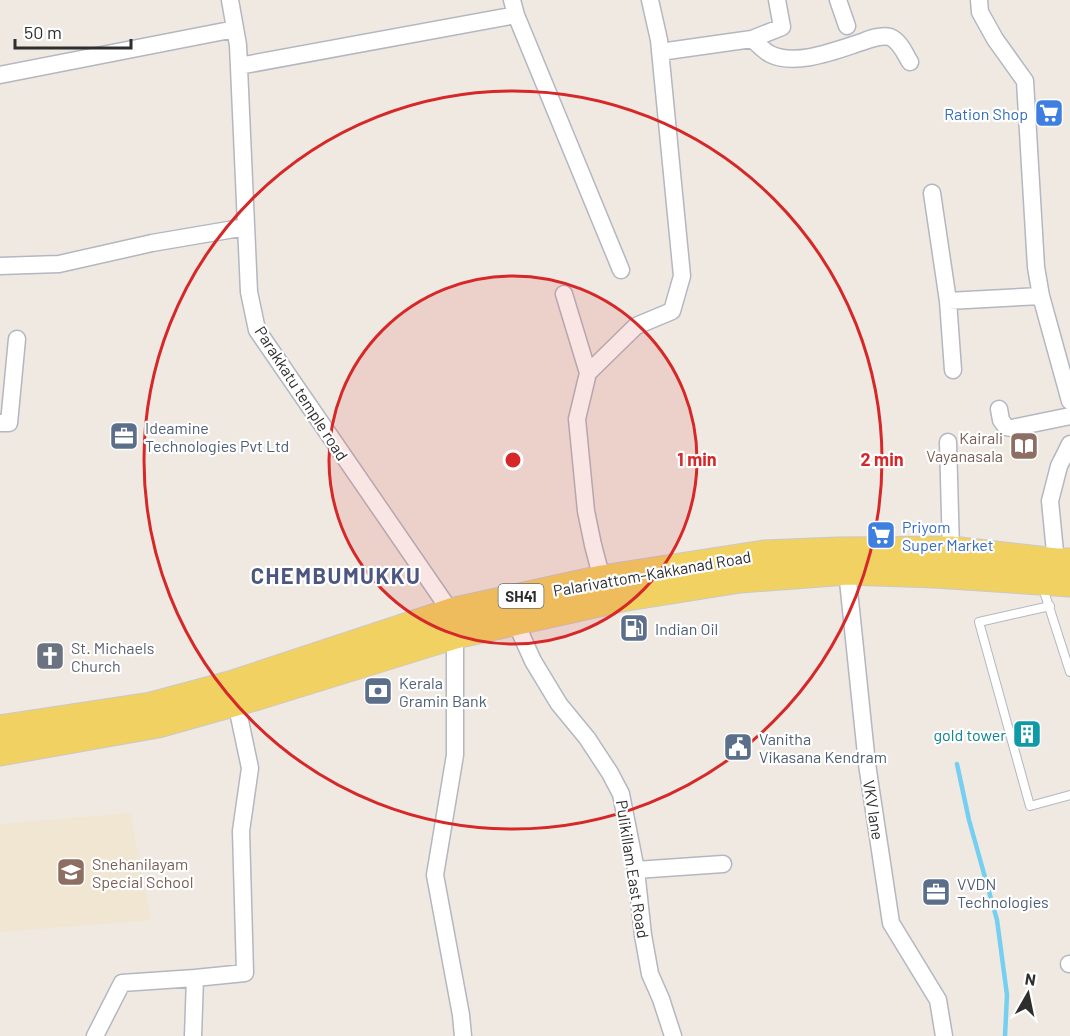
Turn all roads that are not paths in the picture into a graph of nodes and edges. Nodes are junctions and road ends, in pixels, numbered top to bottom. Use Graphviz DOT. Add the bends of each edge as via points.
graph roads {
  1 [pos="230,0"];
  2 [pos="650,0"];
  3 [pos="777,0"];
  4 [pos="838,0"];
  5 [pos="979,0"];
  6 [pos="514,8"];
  7 [pos="847,26"];
  8 [pos="235,29"];
  9 [pos="752,39"];
  10 [pos="660,52"];
  11 [pos="910,62"];
  12 [pos="239,66"];
  13 [pos="0,75"];
  14 [pos="932,193"];
  15 [pos="246,227"];
  16 [pos="0,266"];
  17 [pos="621,270"];
  18 [pos="564,294"];
  19 [pos="1041,296"];
  20 [pos="948,301"];
  21 [pos="17,339"];
  22 [pos="953,370"];
  23 [pos="588,373"];
  24 [pos="1070,401"];
  25 [pos="999,409"];
  26 [pos="1070,416"];
  27 [pos="0,423"];
  28 [pos="948,442"];
  29 [pos="1070,444"];
  30 [pos="951,550"];
  31 [pos="848,571"];
  32 [pos="602,579"];
  33 [pos="1060,582"];
  34 [pos="636,584"];
  35 [pos="515,621"];
  36 [pos="453,623"];
  37 [pos="1070,672"];
  38 [pos="236,702"];
  39 [pos="0,729"];
  40 [pos="0,752"];
  41 [pos="1070,795"];
  42 [pos="723,864"];
  43 [pos="636,870"];
  44 [pos="195,978"];
  45 [pos="94,1036"];
  46 [pos="193,1036"];
  47 [pos="464,1036"];
  48 [pos="673,1036"];
  49 [pos="944,1036"];
  1 -- 8 [label="street, Parakkatu temple road"];
  2 -- 10 [label="street"];
  3 -- 9 [label="street" via="782,27"];
  4 -- 7 [label="street"];
  5 -- 19 [label="street" via="980,12 995,39 1025,81"];
  6 -- 12 [label="street"];
  6 -- 17 [label="street"];
  8 -- 12 [label="street, Parakkatu temple road"];
  8 -- 13 [label="street"];
  9 -- 10 [label="street"];
  9 -- 11 [label="street" via="770,54 784,59 813,57 885,36 896,41"];
  10 -- 23 [label="street" via="682,276 672,311 636,326"];
  12 -- 15 [label="street, Parakkatu temple road"];
  14 -- 20 [label="street"];
  15 -- 16 [label="street" via="59,264"];
  15 -- 36 [label="street, Parakkatu temple road" via="249,292 257,330"];
  18 -- 23 [label="street"];
  19 -- 20 [label="street"];
  19 -- 24 [label="street"];
  20 -- 22 [label="street"];
  21 -- 27 [label="street" via="9,423"];
  23 -- 32 [label="street" via="577,419 586,511"];
  25 -- 26 [label="street" via="1000,420 1012,428"];
  28 -- 30 [label="street"];
  29 -- 33 [label="street" via="1059,466 1050,501"];
  30 -- 33 [label="main road, Palarivattom-Kakkanad Road / SH41"];
  30 -- 34 [label="main road, Palarivattom-Kakkanad Road / SH41" via="764,554"];
  31 -- 33 [label="main road"];
  31 -- 34 [label="main road"];
  31 -- 49 [label="street, VKV lane" via="867,764 891,923 938,1000"];
  32 -- 34 [label="main road, Palarivattom-Kakkanad Road / SH41"];
  32 -- 36 [label="main road, Palarivattom-Kakkanad Road / SH41"];
  33 -- 37 [label="lane"];
  33 -- 41 [label="lane" via="979,622 1030,806"];
  34 -- 35 [label="main road"];
  35 -- 36 [label="main road"];
  35 -- 43 [label="street, Pulikillam East Road" via="559,704 617,784"];
  36 -- 38 [label="main road" via="405,651"];
  36 -- 39 [label="main road, Palarivattom-Kakkanad Road / SH41" via="151,706"];
  36 -- 47 [label="street" via="455,755 435,874"];
  38 -- 40 [label="main road" via="158,724"];
  38 -- 44 [label="street" via="250,768 241,831 245,973"];
  42 -- 43 [label="street"];
  43 -- 48 [label="street, Pulikillam East Road" via="650,974"];
  44 -- 45 [label="street" via="122,983"];
  44 -- 46 [label="street"];
}
